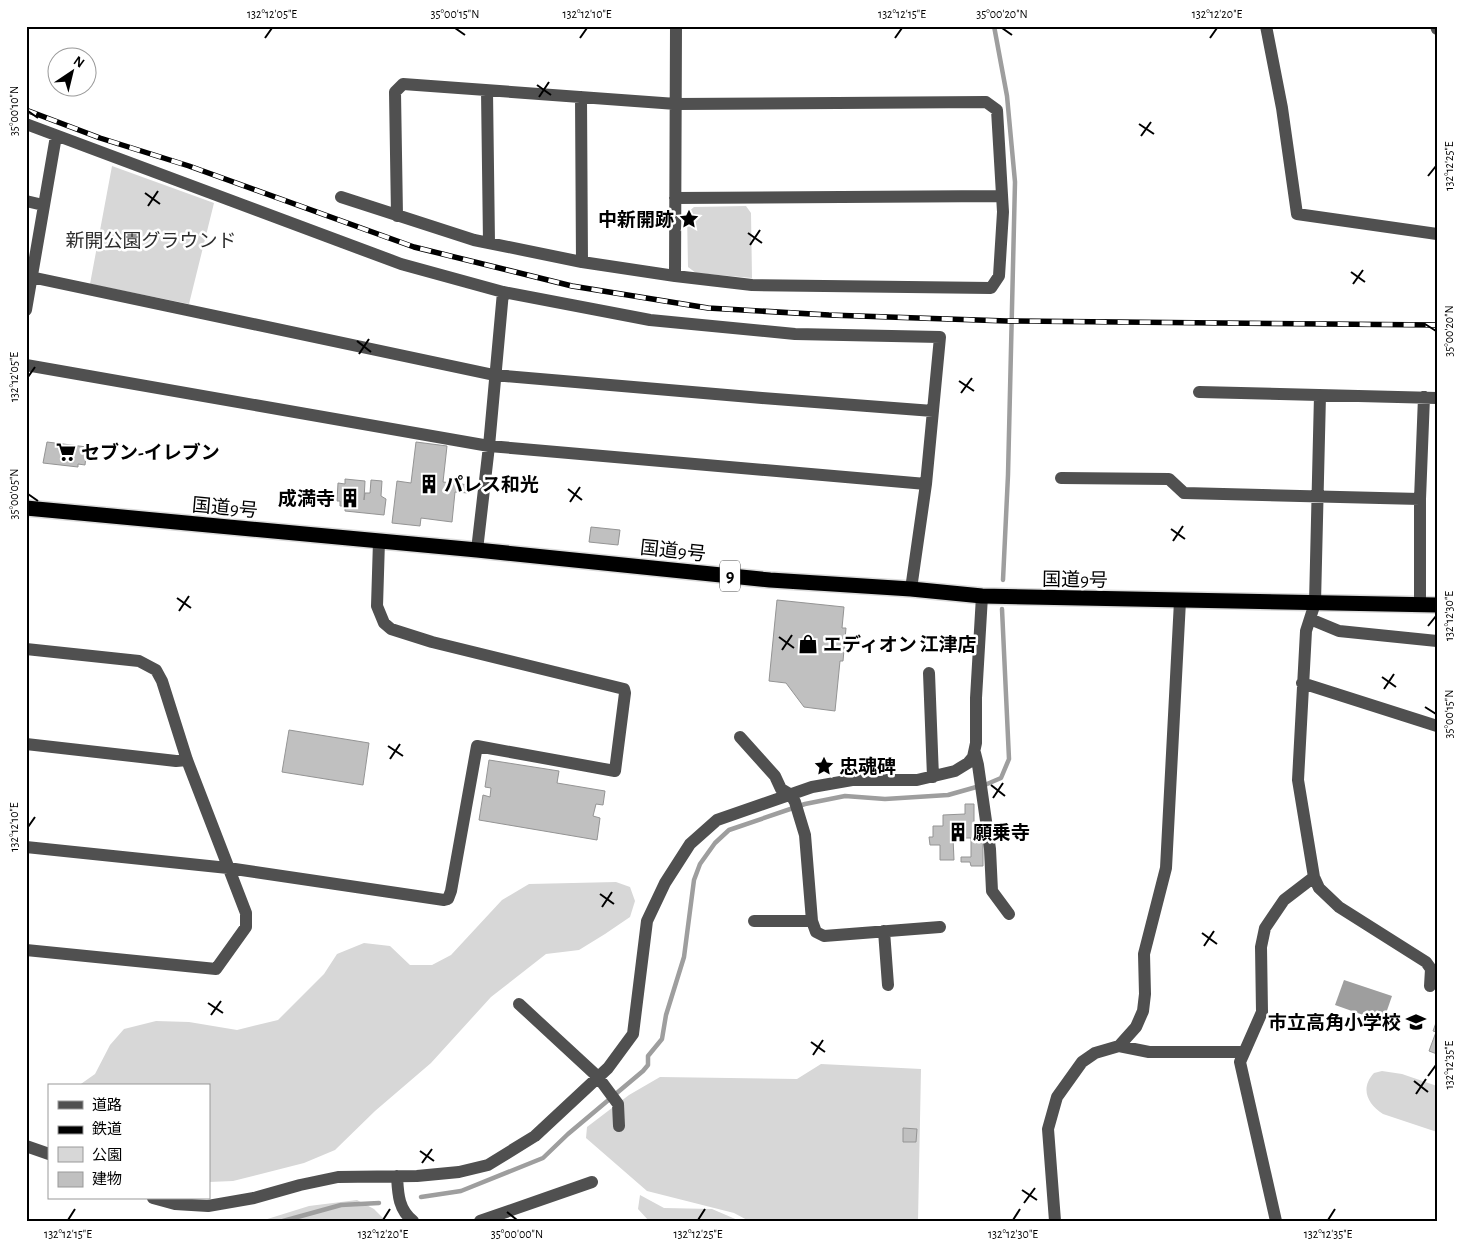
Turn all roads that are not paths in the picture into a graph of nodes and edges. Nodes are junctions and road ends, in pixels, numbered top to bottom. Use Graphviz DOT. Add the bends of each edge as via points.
graph roads {
  1 [pos="676,26"];
  2 [pos="1266,26"];
  3 [pos="487,90"];
  4 [pos="582,98"];
  5 [pos="676,104"];
  6 [pos="26,124"];
  7 [pos="56,136"];
  8 [pos="1001,196"];
  9 [pos="341,197"];
  10 [pos="675,198"];
  11 [pos="26,201"];
  12 [pos="43,205"];
  13 [pos="397,216"];
  14 [pos="1437,234"];
  15 [pos="489,243"];
  16 [pos="582,262"];
  17 [pos="675,276"];
  18 [pos="29,277"];
  19 [pos="503,292"];
  20 [pos="26,310"];
  21 [pos="26,365"];
  22 [pos="494,375"];
  23 [pos="1198,392"];
  24 [pos="1320,395"];
  25 [pos="1424,397"];
  26 [pos="1437,398"];
  27 [pos="934,411"];
  28 [pos="489,446"];
  29 [pos="1061,478"];
  30 [pos="926,484"];
  31 [pos="1318,497"];
  32 [pos="1420,499"];
  33 [pos="26,508"];
  34 [pos="379,541"];
  35 [pos="477,550"];
  36 [pos="912,589"];
  37 [pos="982,596"];
  38 [pos="1180,600"];
  39 [pos="1316,603"];
  40 [pos="1420,605"];
  41 [pos="1437,605"];
  42 [pos="1310,619"];
  43 [pos="1437,641"];
  44 [pos="26,649"];
  45 [pos="929,674"];
  46 [pos="1302,683"];
  47 [pos="1437,726"];
  48 [pos="740,737"];
  49 [pos="26,744"];
  50 [pos="975,752"];
  51 [pos="187,760"];
  52 [pos="933,777"];
  53 [pos="794,802"];
  54 [pos="26,848"];
  55 [pos="228,868"];
  56 [pos="1314,877"];
  57 [pos="1009,914"];
  58 [pos="812,921"];
  59 [pos="754,922"];
  60 [pos="940,927"];
  61 [pos="884,931"];
  62 [pos="26,950"];
  63 [pos="888,985"];
  64 [pos="1430,986"];
  65 [pos="520,1004"];
  66 [pos="1119,1046"];
  67 [pos="1243,1052"];
  68 [pos="602,1082"];
  69 [pos="619,1126"];
  70 [pos="26,1146"];
  71 [pos="48,1154"];
  72 [pos="397,1176"];
  73 [pos="592,1182"];
  74 [pos="160,1200"];
  75 [pos="413,1221"];
  76 [pos="480,1221"];
  77 [pos="1055,1221"];
  78 [pos="1276,1221"];
  1 -- 5 [label="street"];
  2 -- 14 [label="street" via="1297,214"];
  3 -- 4 [label="street"];
  3 -- 13 [label="street" via="403,84 395,92"];
  3 -- 15 [label="street"];
  4 -- 5 [label="street"];
  4 -- 16 [label="street"];
  5 -- 8 [label="street" via="986,102 996,110"];
  5 -- 10 [label="street"];
  6 -- 7 [label="street"];
  7 -- 12 [label="street"];
  7 -- 19 [label="street" via="401,264"];
  8 -- 10 [label="street"];
  8 -- 17 [label="street" via="1003,212 998,276 991,288 752,285"];
  9 -- 13 [label="street"];
  10 -- 17 [label="street"];
  11 -- 12 [label="street"];
  12 -- 18 [label="street"];
  13 -- 15 [label="street"];
  15 -- 16 [label="street"];
  16 -- 17 [label="street"];
  18 -- 20 [label="street"];
  18 -- 22 [label="street"];
  19 -- 22 [label="street"];
  19 -- 27 [label="street" via="670,322 795,334 940,337"];
  21 -- 28 [label="street"];
  22 -- 27 [label="street"];
  22 -- 28 [label="street"];
  23 -- 24 [label="street"];
  24 -- 25 [label="street"];
  24 -- 31 [label="street"];
  25 -- 26 [label="street"];
  25 -- 32 [label="street"];
  27 -- 30 [label="street"];
  28 -- 30 [label="street"];
  28 -- 35 [label="street"];
  29 -- 31 [label="street" via="1169,479 1184,493"];
  30 -- 36 [label="street"];
  31 -- 32 [label="street"];
  31 -- 39 [label="street"];
  32 -- 40 [label="street"];
  33 -- 34 [label="highway, 国道9号 / 9"];
  34 -- 35 [label="highway, 国道9号 / 9"];
  34 -- 55 [label="street" via="377,606 379,616 391,629 624,689 615,771 476,746 451,891 444,900"];
  35 -- 36 [label="highway, 国道9号 / 9" via="770,580"];
  36 -- 37 [label="highway, 国道9号 / 9"];
  37 -- 38 [label="highway, 国道9号 / 9"];
  37 -- 50 [label="street"];
  38 -- 39 [label="highway, 国道9号 / 9"];
  38 -- 66 [label="street" via="1166,868 1144,954 1143,1011 1136,1027"];
  39 -- 40 [label="highway, 国道9号 / 9"];
  39 -- 42 [label="street"];
  40 -- 41 [label="highway, 国道9号 / 9"];
  42 -- 43 [label="street" via="1339,631"];
  42 -- 46 [label="street"];
  44 -- 51 [label="street" via="139,661 156,670"];
  45 -- 52 [label="street"];
  46 -- 47 [label="street"];
  46 -- 56 [label="street" via="1298,780"];
  48 -- 53 [label="street"];
  49 -- 51 [label="street"];
  50 -- 52 [label="street" via="965,765"];
  50 -- 57 [label="street" via="990,849 992,891"];
  51 -- 55 [label="street"];
  52 -- 53 [label="street" via="852,780 812,787"];
  53 -- 58 [label="street" via="806,835"];
  53 -- 68 [label="street" via="717,820 690,844 665,883 647,921 633,1034"];
  54 -- 55 [label="street"];
  55 -- 62 [label="street" via="246,913 246,926 216,969"];
  56 -- 64 [label="street" via="1319,888 1339,907 1426,962 1431,969"];
  56 -- 67 [label="street" via="1284,900 1265,928 1261,947 1262,1012"];
  58 -- 59 [label="street"];
  58 -- 61 [label="street" via="816,932 824,936"];
  60 -- 61 [label="street"];
  61 -- 63 [label="street"];
  65 -- 68 [label="street"];
  66 -- 67 [label="street" via="1149,1052"];
  66 -- 77 [label="street" via="1095,1053 1082,1062 1054,1106 1048,1129"];
  67 -- 78 [label="street" via="1240,1068"];
  68 -- 69 [label="street" via="618,1104"];
  68 -- 72 [label="street" via="535,1136 488,1165 459,1172"];
  70 -- 71 [label="street"];
  72 -- 74 [label="street" via="338,1177 208,1206"];
  72 -- 75 [label="street" via="402,1208"];
  73 -- 76 [label="street"];
}
